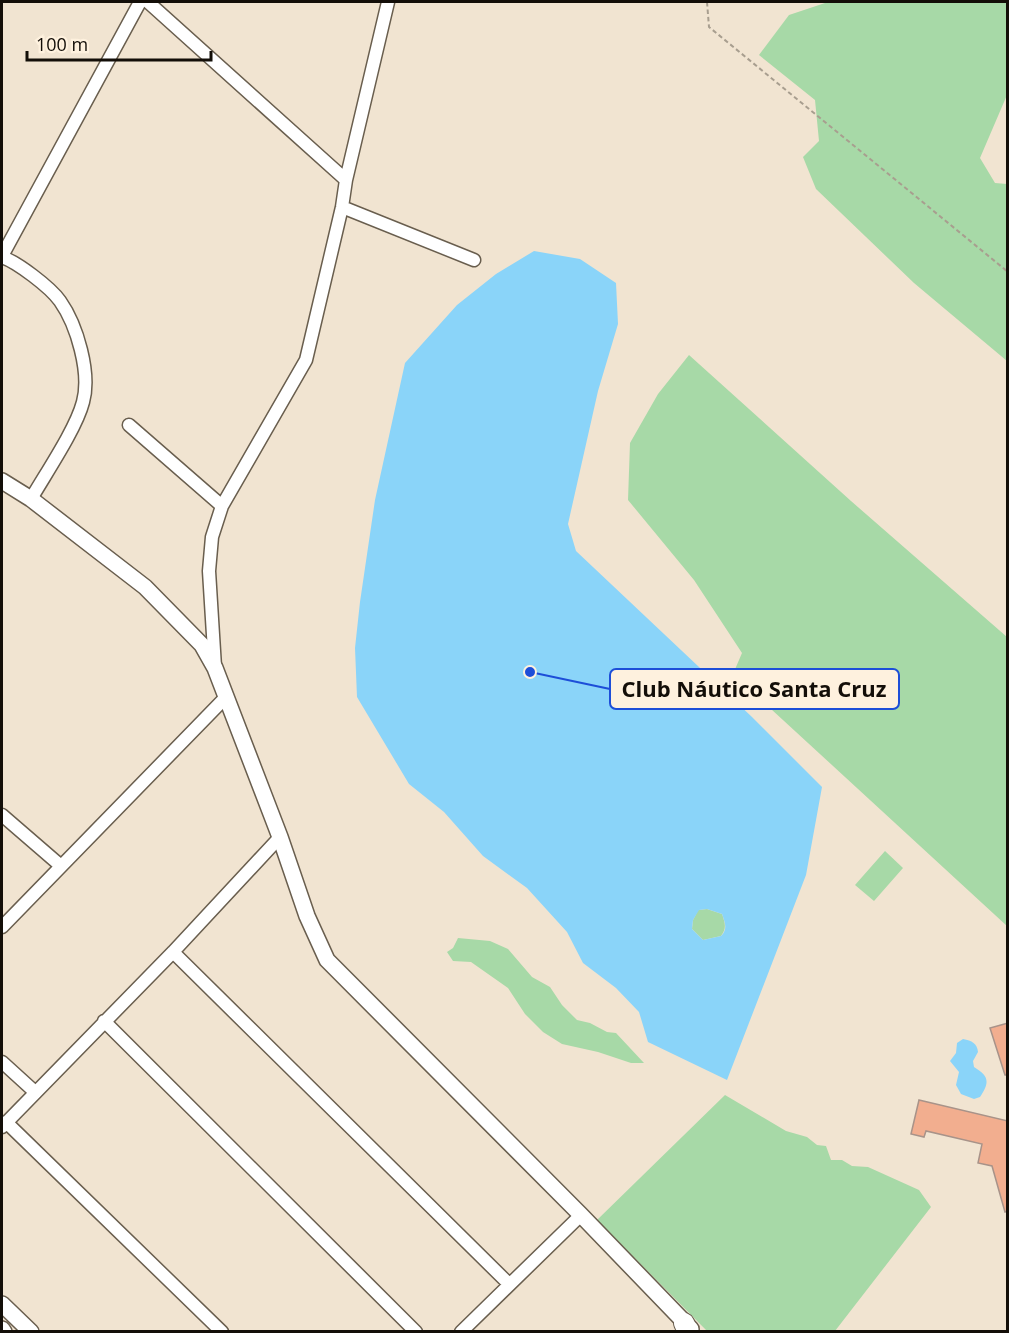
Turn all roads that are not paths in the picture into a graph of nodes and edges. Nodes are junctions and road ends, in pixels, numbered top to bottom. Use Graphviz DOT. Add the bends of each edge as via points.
graph roads {
  1 [pos="140,2"];
  2 [pos="148,2"];
  3 [pos="388,2"];
  4 [pos="346,180"];
  5 [pos="342,207"];
  6 [pos="2,257"];
  7 [pos="474,260"];
  8 [pos="129,425"];
  9 [pos="2,481"];
  10 [pos="31,499"];
  11 [pos="222,506"];
  12 [pos="215,668"];
  13 [pos="226,697"];
  14 [pos="2,815"];
  15 [pos="280,837"];
  16 [pos="61,867"];
  17 [pos="2,927"];
  18 [pos="173,952"];
  19 [pos="104,1021"];
  20 [pos="2,1062"];
  21 [pos="35,1092"];
  22 [pos="4,1124"];
  23 [pos="580,1215"];
  24 [pos="509,1284"];
  25 [pos="2,1304"];
  26 [pos="688,1329"];
  27 [pos="31,1332"];
  28 [pos="222,1332"];
  29 [pos="416,1332"];
  30 [pos="461,1332"];
  1 -- 6 [label="street"];
  2 -- 4 [label="street"];
  3 -- 4 [label="street"];
  4 -- 5 [label="street"];
  5 -- 7 [label="street"];
  5 -- 11 [label="street" via="306,360"];
  6 -- 10 [label="street" via="13,261 60,300 77,337 87,382 83,404 72,427"];
  8 -- 11 [label="street"];
  9 -- 10 [label="street"];
  10 -- 12 [label="street" via="145,587 202,645"];
  11 -- 12 [label="street" via="212,537 209,571"];
  12 -- 13 [label="street"];
  13 -- 15 [label="street"];
  13 -- 16 [label="street"];
  14 -- 16 [label="street"];
  15 -- 18 [label="street"];
  15 -- 23 [label="street" via="327,960"];
  16 -- 17 [label="street"];
  18 -- 19 [label="street"];
  18 -- 24 [label="street"];
  19 -- 21 [label="street"];
  19 -- 29 [label="street"];
  20 -- 21 [label="street"];
  21 -- 22 [label="street"];
  22 -- 28 [label="street"];
  23 -- 24 [label="street"];
  23 -- 26 [label="street"];
  24 -- 30 [label="street"];
  25 -- 27 [label="street"];
}
